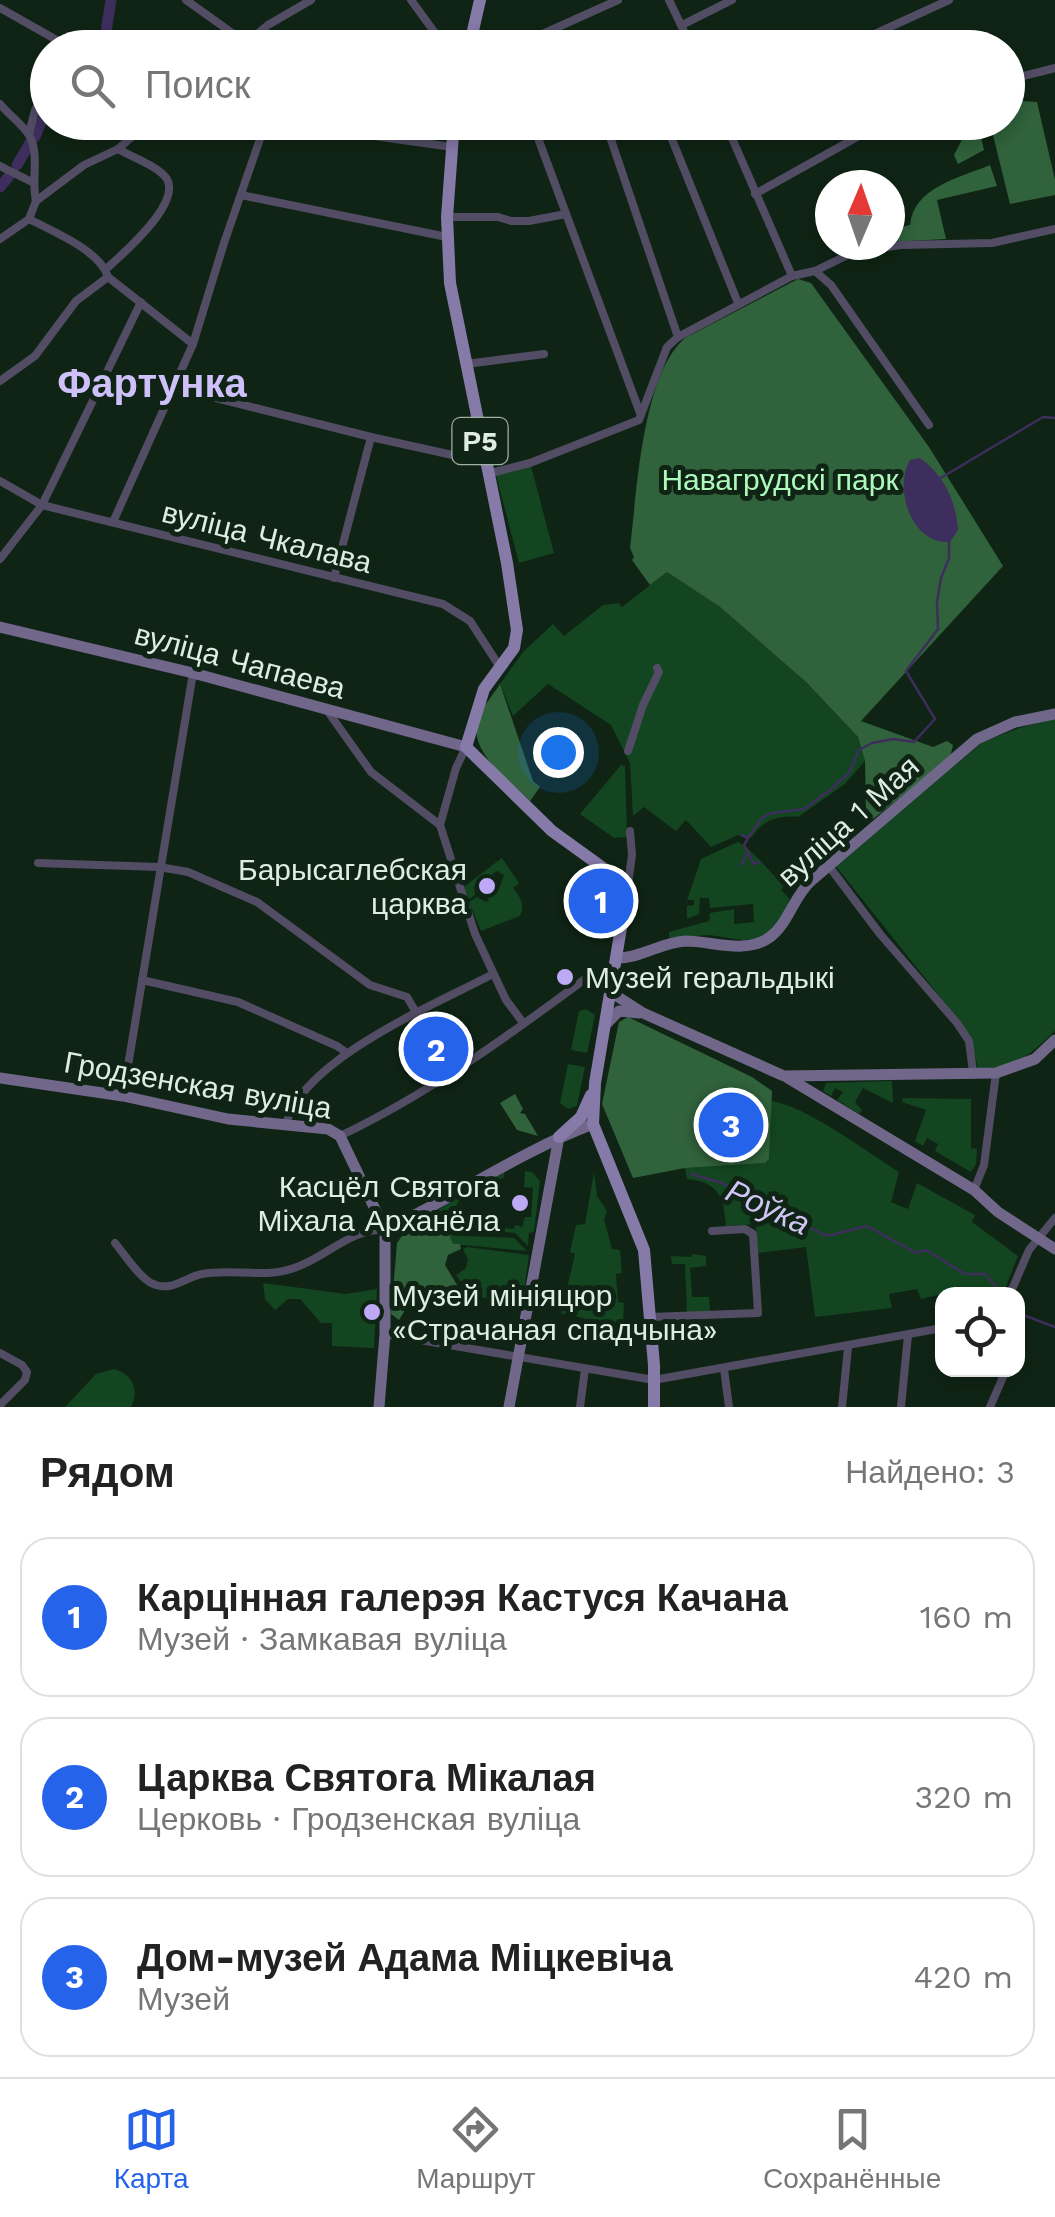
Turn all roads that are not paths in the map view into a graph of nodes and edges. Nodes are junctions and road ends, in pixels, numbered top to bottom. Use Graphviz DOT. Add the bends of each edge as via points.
graph roads {
  1 [pos="186,0"];
  2 [pos="312,0"];
  3 [pos="411,0"];
  4 [pos="480,0"];
  5 [pos="618,0"];
  6 [pos="668,0"];
  7 [pos="732,0"];
  8 [pos="950,0"];
  9 [pos="0,8"];
  10 [pos="682,25"];
  11 [pos="40,30"];
  12 [pos="228,30"];
  13 [pos="261,30"];
  14 [pos="433,30"];
  15 [pos="473,30"];
  16 [pos="551,30"];
  17 [pos="684,30"];
  18 [pos="884,30"];
  19 [pos="1055,68"];
  20 [pos="1025,76"];
  21 [pos="0,104"];
  22 [pos="30,130"];
  23 [pos="29,134"];
  24 [pos="30,137"];
  25 [pos="31,140"];
  26 [pos="129,140"];
  27 [pos="260,140"];
  28 [pos="402,140"];
  29 [pos="453,140"];
  30 [pos="539,140"];
  31 [pos="611,140"];
  32 [pos="672,140"];
  33 [pos="732,140"];
  34 [pos="852,140"];
  35 [pos="452,147"];
  36 [pos="118,150"];
  37 [pos="0,166"];
  38 [pos="32,182"];
  39 [pos="755,194"];
  40 [pos="240,196"];
  41 [pos="36,201"];
  42 [pos="566,214"];
  43 [pos="448,217"];
  44 [pos="29,219"];
  45 [pos="1055,229"];
  46 [pos="448,238"];
  47 [pos="0,239"];
  48 [pos="814,272"];
  49 [pos="107,273"];
  50 [pos="792,276"];
  51 [pos="141,302"];
  52 [pos="738,303"];
  53 [pos="678,337"];
  54 [pos="193,344"];
  55 [pos="544,354"];
  56 [pos="466,364"];
  57 [pos="0,381"];
  58 [pos="176,388"];
  59 [pos="640,413"];
  60 [pos="929,425"];
  61 [pos="370,437"];
  62 [pos="485,468"];
  63 [pos="0,481"];
  64 [pos="42,504"];
  65 [pos="113,522"];
  66 [pos="0,560"];
  67 [pos="334,578"];
  68 [pos="0,628"];
  69 [pos="500,667"];
  70 [pos="658,668"];
  71 [pos="193,673"];
  72 [pos="326,709"];
  73 [pos="1055,714"];
  74 [pos="466,747"];
  75 [pos="628,751"];
  76 [pos="440,825"];
  77 [pos="630,831"];
  78 [pos="38,864"];
  79 [pos="828,865"];
  80 [pos="159,867"];
  81 [pos="626,898"];
  82 [pos="618,958"];
  83 [pos="493,974"];
  84 [pos="606,974"];
  85 [pos="142,980"];
  86 [pos="612,993"];
  87 [pos="643,1013"];
  88 [pos="417,1014"];
  89 [pos="521,1020"];
  90 [pos="606,1023"];
  91 [pos="1055,1040"];
  92 [pos="346,1054"];
  93 [pos="973,1072"];
  94 [pos="996,1072"];
  95 [pos="784,1076"];
  96 [pos="822,1077"];
  97 [pos="0,1078"];
  98 [pos="595,1084"];
  99 [pos="820,1094"];
  100 [pos="123,1096"];
  101 [pos="286,1124"];
  102 [pos="593,1124"];
  103 [pos="340,1136"];
  104 [pos="559,1137"];
  105 [pos="974,1190"];
  106 [pos="1055,1218"];
  107 [pos="385,1230"];
  108 [pos="712,1231"];
  109 [pos="1038,1240"];
  110 [pos="116,1244"];
  111 [pos="1055,1249"];
  112 [pos="1013,1287"];
  113 [pos="650,1318"];
  114 [pos="935,1330"];
  115 [pos="386,1334"];
  116 [pos="908,1336"];
  117 [pos="848,1348"];
  118 [pos="0,1353"];
  119 [pos="516,1357"];
  120 [pos="586,1369"];
  121 [pos="724,1370"];
  122 [pos="1003,1377"];
  123 [pos="654,1380"];
  124 [pos="0,1405"];
  125 [pos="379,1407"];
  126 [pos="509,1407"];
  127 [pos="580,1407"];
  128 [pos="654,1407"];
  129 [pos="729,1407"];
  130 [pos="842,1407"];
  131 [pos="901,1407"];
  132 [pos="990,1407"];
  1 -- 12 [label="street"];
  2 -- 13 [label="street"];
  3 -- 14 [label="street"];
  4 -- 15 [label="main road"];
  5 -- 16 [label="street"];
  6 -- 10 [label="street"];
  7 -- 10 [label="street"];
  8 -- 18 [label="street"];
  9 -- 11 [label="street"];
  10 -- 17 [label="street"];
  19 -- 20 [label="street"];
  21 -- 23 [label="street"];
  22 -- 23 [label="street"];
  23 -- 24 [label="street"];
  25 -- 38 [label="street"];
  26 -- 36 [label="street"];
  27 -- 40 [label="street"];
  28 -- 35 [label="street"];
  29 -- 35 [label="main road, Р5"];
  30 -- 42 [label="street"];
  31 -- 53 [label="street"];
  32 -- 52 [label="street"];
  33 -- 39 [label="street"];
  34 -- 39 [label="street"];
  35 -- 43 [label="main road, Р5"];
  36 -- 41 [label="street" via="84,165"];
  36 -- 49 [label="street" via="162,174 170,192 144,236"];
  37 -- 38 [label="street"];
  38 -- 41 [label="street"];
  39 -- 50 [label="street"];
  40 -- 46 [label="street"];
  40 -- 54 [label="street"];
  41 -- 44 [label="street"];
  42 -- 43 [label="street" via="529,221"];
  42 -- 59 [label="street"];
  43 -- 46 [label="main road, Р5"];
  44 -- 47 [label="street"];
  44 -- 49 [label="street" via="76,243"];
  45 -- 48 [label="street" via="992,243 900,244 852,254"];
  46 -- 56 [label="main road, Р5"];
  48 -- 50 [label="street"];
  48 -- 60 [label="street" via="831,285"];
  49 -- 51 [label="street"];
  49 -- 57 [label="street" via="76,301 36,356"];
  50 -- 52 [label="street"];
  51 -- 54 [label="street"];
  51 -- 64 [label="street"];
  52 -- 53 [label="street"];
  53 -- 59 [label="street" via="667,347"];
  54 -- 58 [label="street"];
  55 -- 56 [label="street"];
  56 -- 62 [label="main road, Р5"];
  58 -- 61 [label="street"];
  58 -- 65 [label="street"];
  59 -- 62 [label="street" via="639,420 530,463"];
  61 -- 62 [label="street"];
  61 -- 67 [label="street"];
  62 -- 69 [label="main road, Р5" via="515,606 514,648"];
  63 -- 64 [label="street, вуліца Чкалава"];
  64 -- 65 [label="street, вуліца Чкалава"];
  64 -- 66 [label="street"];
  65 -- 67 [label="street, вуліца Чкалава"];
  67 -- 69 [label="street, вуліца Чкалава" via="458,612"];
  68 -- 71 [label="street, вуліца Чапаева"];
  69 -- 74 [label="main road, Р5" via="484,690"];
  70 -- 75 [label="street"];
  71 -- 72 [label="street, вуліца Чапаева"];
  71 -- 80 [label="street"];
  72 -- 74 [label="street, вуліца Чапаева"];
  72 -- 76 [label="street" via="371,772"];
  73 -- 79 [label="street, вуліца 1 Мая" via="977,739"];
  74 -- 76 [label="street"];
  74 -- 81 [label="main road" via="552,830 606,870"];
  76 -- 83 [label="street"];
  77 -- 81 [label="street"];
  78 -- 80 [label="street"];
  79 -- 82 [label="street, вуліца 1 Мая" via="761,942 689,941"];
  79 -- 93 [label="street" via="957,1023 969,1042"];
  80 -- 85 [label="street"];
  80 -- 88 [label="street" via="188,872 256,902 370,984 407,997"];
  81 -- 82 [label="main road"];
  82 -- 86 [label="main road"];
  83 -- 88 [label="street"];
  83 -- 89 [label="street"];
  84 -- 103 [label="street, Гродзенская вуліца" via="592,986 585,979 407,1102"];
  85 -- 92 [label="street" via="238,1002"];
  85 -- 100 [label="street"];
  86 -- 87 [label="street"];
  86 -- 90 [label="main road"];
  87 -- 90 [label="street" via="619,1011"];
  87 -- 95 [label="street"];
  88 -- 92 [label="street"];
  90 -- 98 [label="main road"];
  91 -- 94 [label="street" via="1035,1059"];
  92 -- 101 [label="street" via="298,1096"];
  93 -- 94 [label="street"];
  93 -- 96 [label="street"];
  94 -- 105 [label="street" via="984,1165"];
  95 -- 96 [label="street"];
  95 -- 99 [label="street"];
  96 -- 99 [label="street" via="816,1084"];
  97 -- 100 [label="street, Гродзенская вуліца"];
  98 -- 102 [label="main road"];
  98 -- 104 [label="main road" via="581,1117"];
  99 -- 105 [label="street"];
  100 -- 101 [label="street, Гродзенская вуліца" via="192,1113"];
  101 -- 103 [label="street, Гродзенская вуліца"];
  102 -- 104 [label="street"];
  102 -- 113 [label="main road" via="644,1250"];
  103 -- 107 [label="street"];
  104 -- 107 [label="street"];
  104 -- 119 [label="street"];
  105 -- 109 [label="street"];
  106 -- 109 [label="street"];
  107 -- 110 [label="street" via="355,1235 296,1268 261,1276 202,1274 169,1288 149,1282"];
  107 -- 115 [label="street"];
  108 -- 113 [label="street" via="753,1234 758,1313"];
  109 -- 111 [label="street"];
  109 -- 112 [label="street"];
  113 -- 123 [label="main road"];
  114 -- 116 [label="street"];
  115 -- 119 [label="street"];
  115 -- 125 [label="street"];
  116 -- 117 [label="street"];
  116 -- 131 [label="street"];
  117 -- 121 [label="street"];
  117 -- 130 [label="street"];
  118 -- 124 [label="street" via="27,1372"];
  119 -- 120 [label="street"];
  119 -- 126 [label="street"];
  120 -- 123 [label="street"];
  120 -- 127 [label="street"];
  121 -- 123 [label="street"];
  121 -- 129 [label="street"];
  122 -- 132 [label="street"];
  123 -- 128 [label="main road"];
}
